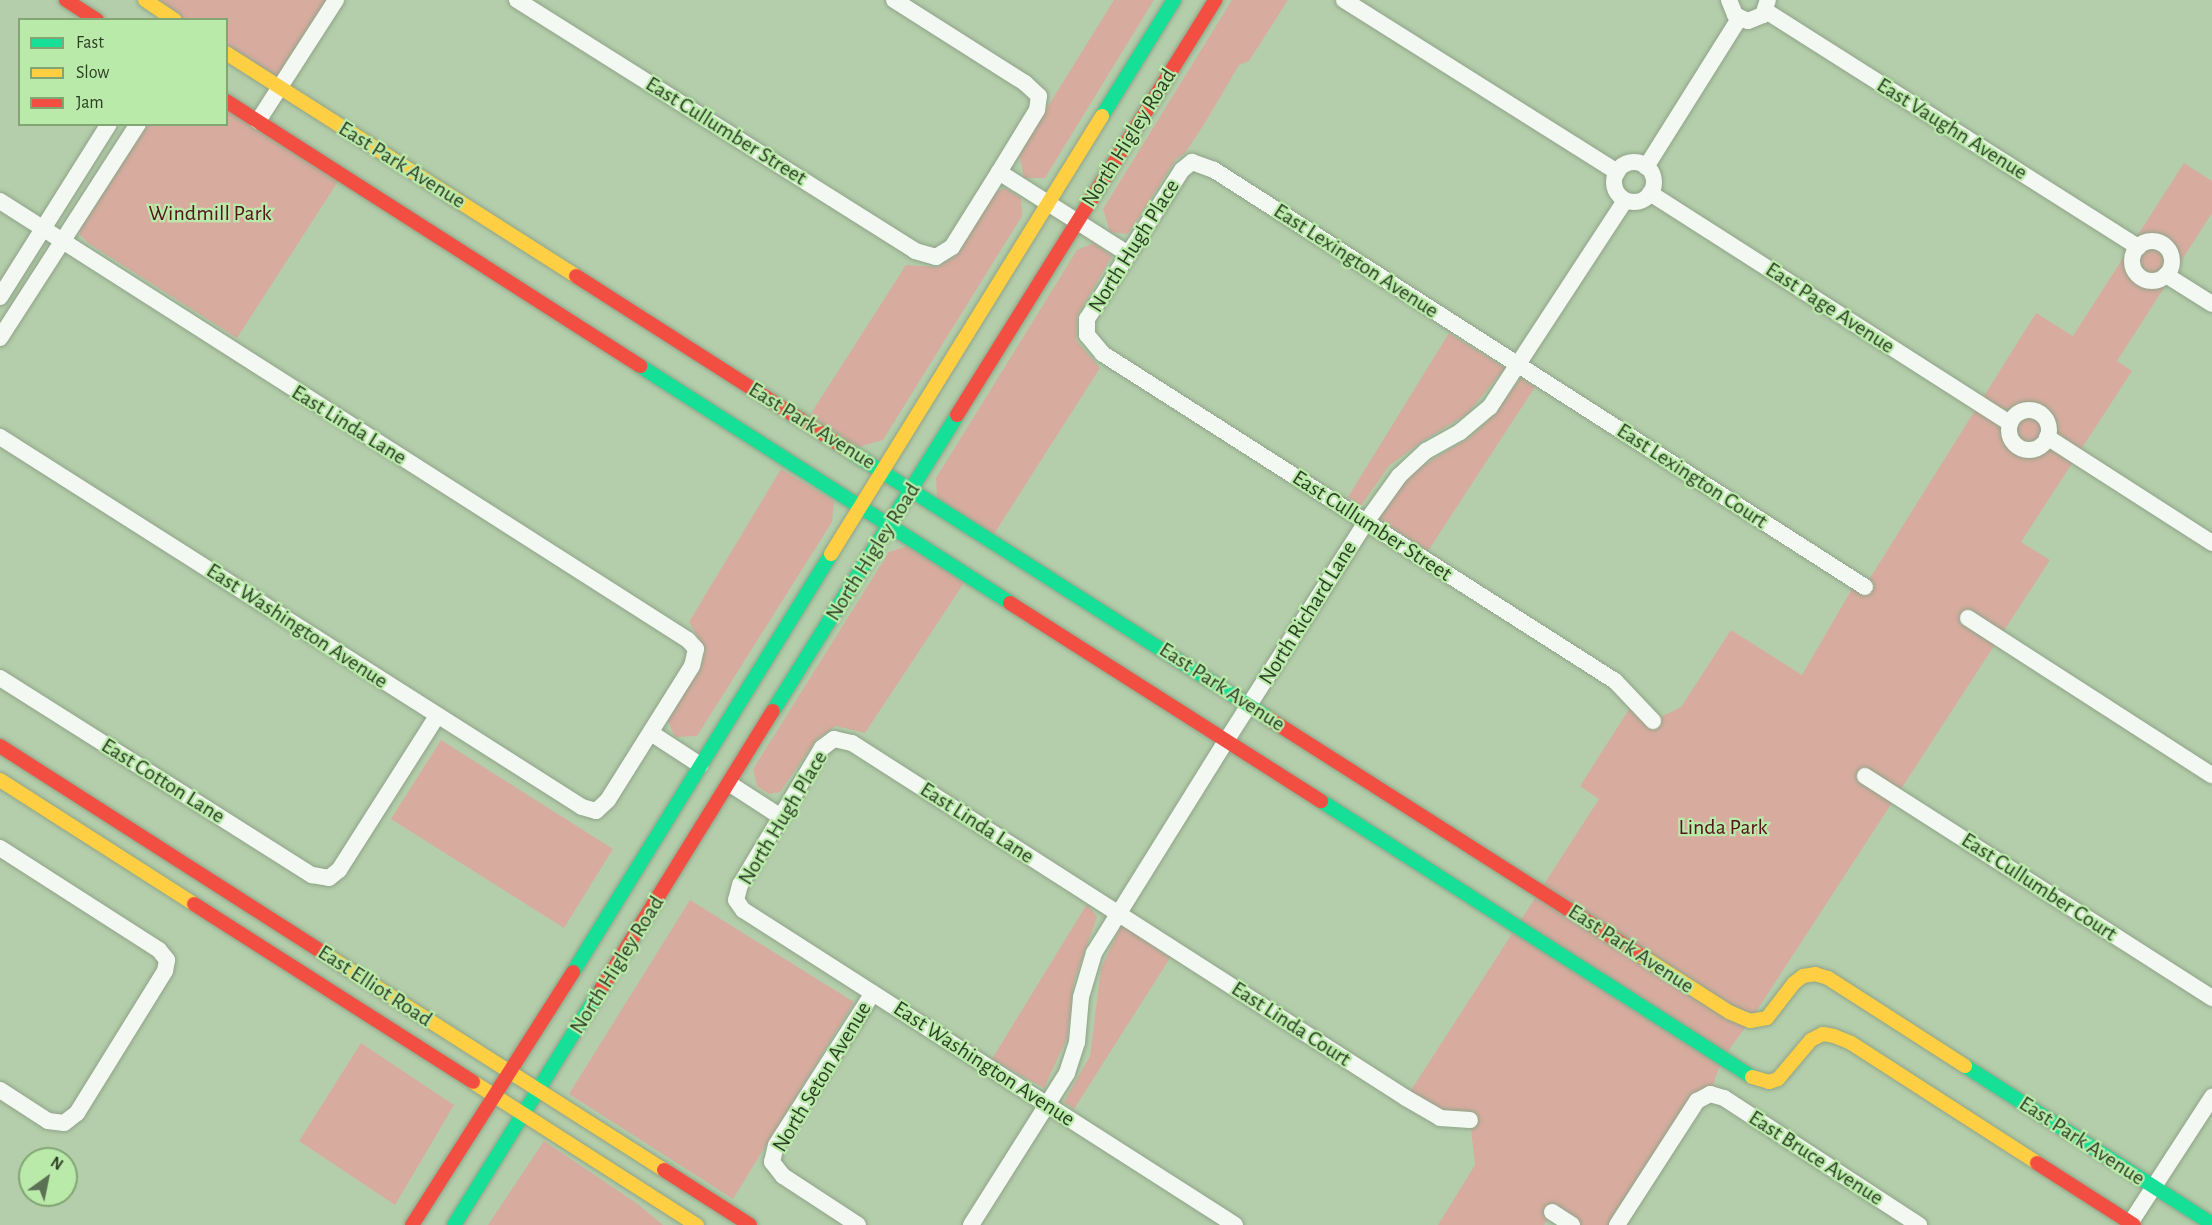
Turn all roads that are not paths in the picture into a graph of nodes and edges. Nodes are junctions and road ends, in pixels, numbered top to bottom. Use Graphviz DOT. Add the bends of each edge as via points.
graph roads {
  1 [pos="66,0"];
  2 [pos="145,0"];
  3 [pos="336,0"];
  4 [pos="517,0"];
  5 [pos="894,0"];
  6 [pos="1174,0"];
  7 [pos="1215,0"];
  8 [pos="1344,0"];
  9 [pos="1729,0"];
  10 [pos="1767,5"];
  11 [pos="94,18"];
  12 [pos="172,18"];
  13 [pos="1739,19"];
  14 [pos="228,54"];
  15 [pos="280,87"];
  16 [pos="228,102"];
  17 [pos="258,121"];
  18 [pos="108,126"];
  19 [pos="137,126"];
  20 [pos="1192,162"];
  21 [pos="1646,167"];
  22 [pos="999,172"];
  23 [pos="1617,172"];
  24 [pos="1650,193"];
  25 [pos="0,201"];
  26 [pos="1625,201"];
  27 [pos="1048,204"];
  28 [pos="1077,222"];
  29 [pos="43,229"];
  30 [pos="62,241"];
  31 [pos="2138,248"];
  32 [pos="1128,254"];
  33 [pos="2166,275"];
  34 [pos="0,297"];
  35 [pos="2212,304"];
  36 [pos="1087,335"];
  37 [pos="0,338"];
  38 [pos="1519,365"];
  39 [pos="2010,423"];
  40 [pos="0,437"];
  41 [pos="2047,437"];
  42 [pos="883,471"];
  43 [pos="912,490"];
  44 [pos="860,508"];
  45 [pos="1366,522"];
  46 [pos="889,526"];
  47 [pos="2212,543"];
  48 [pos="1865,587"];
  49 [pos="1968,618"];
  50 [pos="0,678"];
  51 [pos="1249,705"];
  52 [pos="437,716"];
  53 [pos="1653,721"];
  54 [pos="651,733"];
  55 [pos="834,739"];
  56 [pos="1226,741"];
  57 [pos="0,746"];
  58 [pos="700,765"];
  59 [pos="2212,775"];
  60 [pos="1865,776"];
  61 [pos="0,780"];
  62 [pos="730,784"];
  63 [pos="781,817"];
  64 [pos="0,848"];
  65 [pos="736,900"];
  66 [pos="1117,912"];
  67 [pos="873,993"];
  68 [pos="2212,998"];
  69 [pos="510,1072"];
  70 [pos="0,1090"];
  71 [pos="539,1091"];
  72 [pos="495,1096"];
  73 [pos="2212,1097"];
  74 [pos="1048,1105"];
  75 [pos="528,1109"];
  76 [pos="1470,1120"];
  77 [pos="2154,1187"];
  78 [pos="1552,1212"];
  79 [pos="2131,1224"];
  80 [pos="2212,1224"];
  81 [pos="412,1225"];
  82 [pos="454,1225"];
  83 [pos="697,1225"];
  84 [pos="750,1225"];
  85 [pos="858,1225"];
  86 [pos="971,1225"];
  87 [pos="1235,1225"];
  88 [pos="1572,1225"];
  89 [pos="1617,1225"];
  90 [pos="1919,1225"];
  1 -- 11 [label="street"];
  2 -- 12 [label="street"];
  3 -- 15 [label="street"];
  4 -- 22 [label="street, East Cullumber Street" via="915,251 936,257 952,247"];
  5 -- 22 [label="street" via="1025,83 1039,96 1037,110"];
  6 -- 27 [label="street, North Higley Road"];
  7 -- 28 [label="street, North Higley Road"];
  8 -- 23 [label="street"];
  9 -- 13 [label="street"];
  10 -- 13 [label="street" via="1753,21"];
  10 -- 31 [label="street, East Vaughn Avenue"];
  13 -- 21 [label="street"];
  14 -- 15 [label="street, East Park Avenue"];
  15 -- 17 [label="street"];
  15 -- 42 [label="street, East Park Avenue"];
  16 -- 17 [label="street, East Park Avenue"];
  17 -- 44 [label="street, East Park Avenue"];
  18 -- 29 [label="street"];
  19 -- 30 [label="street"];
  20 -- 32 [label="street, North Hugh Place" via="1182,170"];
  20 -- 38 [label="street, East Lexington Avenue" via="1214,170"];
  21 -- 23 [label="street" via="1630,163"];
  21 -- 24 [label="street" via="1653,180"];
  22 -- 27 [label="street"];
  23 -- 26 [label="street" via="1615,187"];
  24 -- 26 [label="street" via="1640,201"];
  24 -- 39 [label="street, East Page Avenue"];
  25 -- 29 [label="street, East Linda Lane"];
  26 -- 38 [label="street, North Richard Lane"];
  27 -- 28 [label="street"];
  27 -- 42 [label="street, North Higley Road"];
  28 -- 32 [label="street"];
  28 -- 43 [label="street, North Higley Road"];
  29 -- 30 [label="street, East Linda Lane"];
  29 -- 34 [label="street"];
  30 -- 37 [label="street"];
  30 -- 54 [label="street, East Linda Lane" via="668,627 696,649 692,666"];
  31 -- 33 [label="street" via="2150,242 2164,246 2171,259"];
  31 -- 33 [label="street" via="2132,264 2139,277 2153,281"];
  32 -- 36 [label="street, North Hugh Place" via="1087,319"];
  33 -- 35 [label="street"];
  36 -- 45 [label="street, East Cullumber Street" via="1103,354"];
  38 -- 45 [label="street, North Richard Lane" via="1490,406 1399,476"];
  38 -- 48 [label="street, East Lexington Court"];
  39 -- 41 [label="street" via="2011,437 2021,448 2037,447"];
  39 -- 41 [label="street" via="2022,411 2037,412 2047,422"];
  40 -- 52 [label="street, East Washington Avenue"];
  41 -- 47 [label="street"];
  42 -- 43 [label="street, East Park Avenue"];
  42 -- 44 [label="street, North Higley Road"];
  43 -- 46 [label="street, North Higley Road"];
  43 -- 51 [label="street, East Park Avenue"];
  44 -- 46 [label="street, East Park Avenue"];
  44 -- 58 [label="street, North Higley Road"];
  45 -- 51 [label="street, North Richard Lane"];
  45 -- 53 [label="street, East Cullumber Street" via="1615,681"];
  46 -- 56 [label="street, East Park Avenue"];
  46 -- 62 [label="street, North Higley Road"];
  49 -- 59 [label="street"];
  50 -- 52 [label="street, East Cotton Lane" via="312,875 329,878 339,870"];
  51 -- 56 [label="street, North Richard Lane"];
  51 -- 77 [label="street, East Park Avenue" via="1729,1012 1750,1021 1767,1018 1803,976 1828,978"];
  52 -- 54 [label="street, East Washington Avenue" via="582,807 596,811 608,800"];
  54 -- 58 [label="street"];
  55 -- 63 [label="street, North Hugh Place" via="822,748"];
  55 -- 66 [label="street, East Linda Lane" via="852,743"];
  56 -- 66 [label="street, North Richard Lane"];
  56 -- 79 [label="street, East Park Avenue" via="1750,1076 1769,1082 1778,1079 1811,1040 1823,1034 1834,1036 1851,1043"];
  57 -- 69 [label="street, East Elliot Road"];
  58 -- 69 [label="street, North Higley Road"];
  60 -- 68 [label="street, East Cullumber Court"];
  61 -- 72 [label="street, East Elliot Road"];
  62 -- 63 [label="street"];
  62 -- 71 [label="street, North Higley Road"];
  63 -- 65 [label="street, North Hugh Place" via="740,885"];
  64 -- 70 [label="street" via="159,950 167,960 165,971 77,1113 64,1123 48,1121"];
  65 -- 67 [label="street, East Washington Avenue" via="743,910"];
  66 -- 74 [label="street, North Richard Lane" via="1094,953 1081,997 1077,1042 1067,1073"];
  66 -- 76 [label="street, East Linda Court" via="1406,1098 1440,1118"];
  67 -- 74 [label="street, East Washington Avenue"];
  67 -- 85 [label="street, North Seton Avenue" via="776,1145 772,1162 783,1176"];
  69 -- 71 [label="street, East Elliot Road"];
  69 -- 72 [label="street, North Higley Road"];
  71 -- 75 [label="street, North Higley Road"];
  71 -- 84 [label="street, East Elliot Road"];
  72 -- 75 [label="street, East Elliot Road"];
  72 -- 81 [label="street, North Higley Road"];
  73 -- 77 [label="street"];
  74 -- 86 [label="street, North Richard Lane"];
  74 -- 87 [label="street, East Washington Avenue"];
  75 -- 82 [label="street, North Higley Road"];
  75 -- 83 [label="street, East Elliot Road"];
  77 -- 79 [label="street"];
  77 -- 80 [label="street, East Park Avenue"];
  78 -- 88 [label="street"];
  89 -- 90 [label="street, East Bruce Avenue" via="1697,1101 1710,1094 1724,1098"];
}
